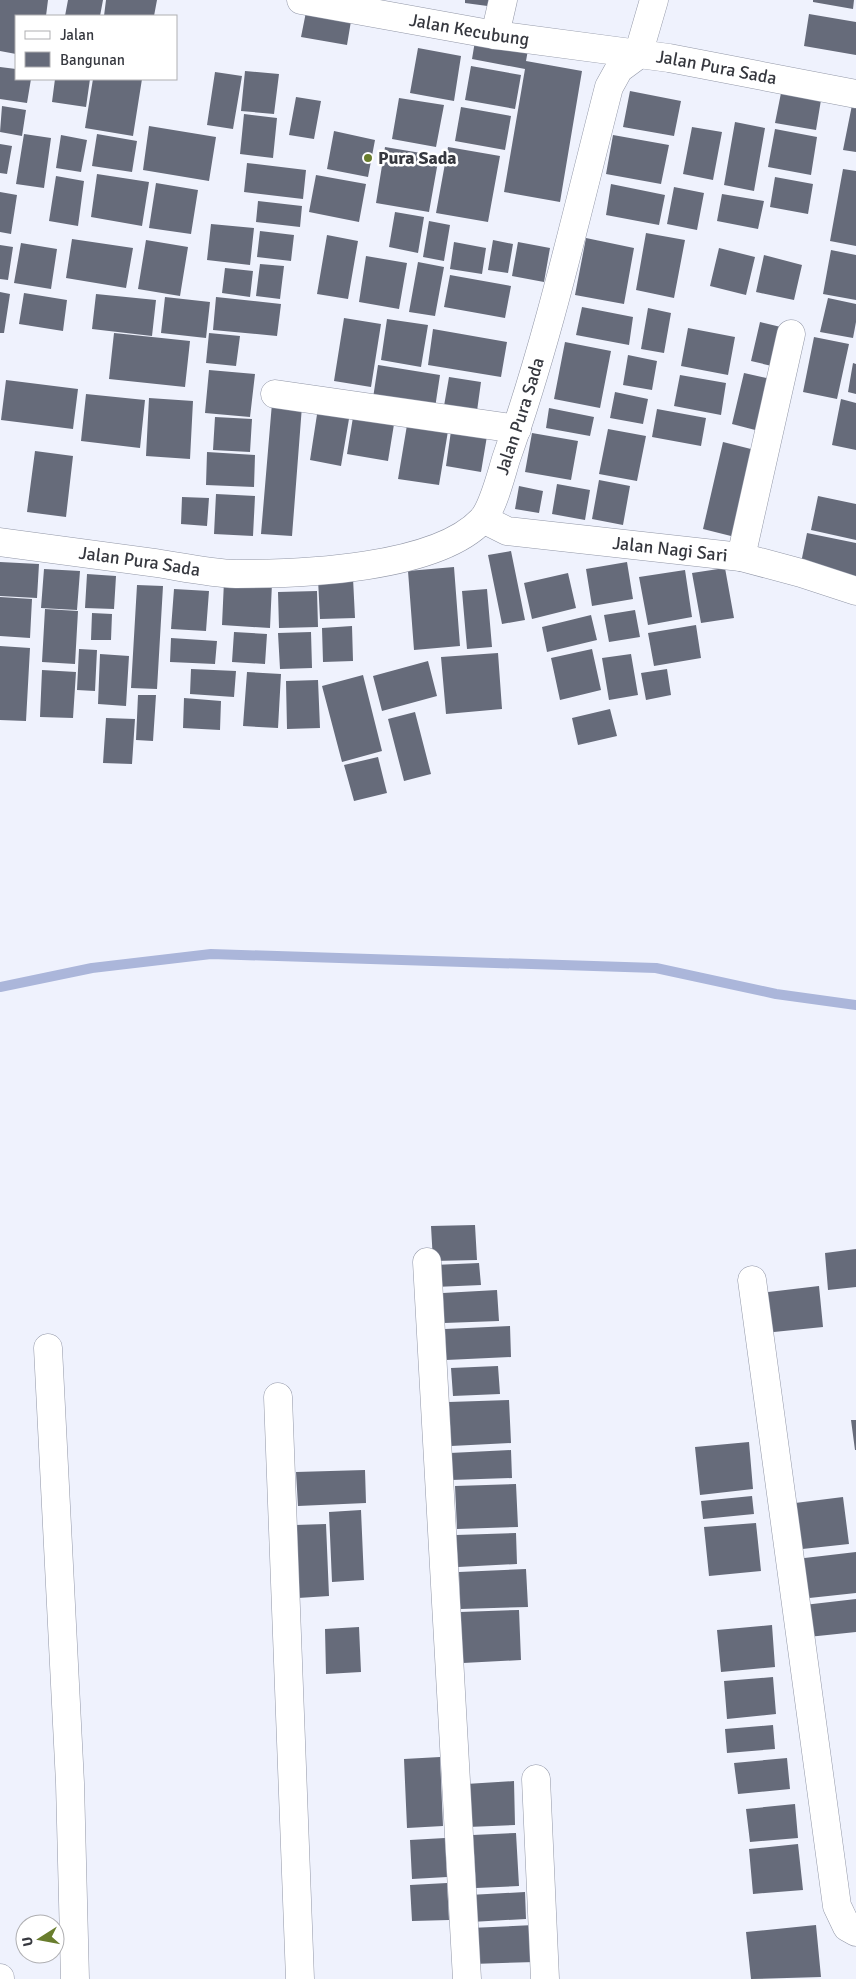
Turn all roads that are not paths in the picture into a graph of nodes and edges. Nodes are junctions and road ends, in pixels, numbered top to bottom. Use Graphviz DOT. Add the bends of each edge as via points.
graph roads {
  1 [pos="301,0"];
  2 [pos="503,0"];
  3 [pos="654,0"];
  4 [pos="495,35"];
  5 [pos="638,55"];
  6 [pos="856,94"];
  7 [pos="791,334"];
  8 [pos="276,394"];
  9 [pos="517,429"];
  10 [pos="483,519"];
  11 [pos="0,542"];
  12 [pos="741,557"];
  13 [pos="856,591"];
  14 [pos="427,1262"];
  15 [pos="752,1280"];
  16 [pos="48,1348"];
  17 [pos="278,1397"];
  18 [pos="536,1779"];
  19 [pos="856,1932"];
  20 [pos="75,1979"];
  21 [pos="300,1979"];
  22 [pos="467,1979"];
  23 [pos="545,1979"];
  1 -- 4 [label="street, Jalan Kecubung"];
  2 -- 4 [label="street"];
  3 -- 5 [label="street"];
  4 -- 5 [label="street, Jalan Kecubung"];
  5 -- 6 [label="street, Jalan Pura Sada" via="670,58"];
  5 -- 9 [label="street, Jalan Pura Sada" via="619,68 609,87"];
  7 -- 12 [label="street"];
  8 -- 9 [label="street"];
  9 -- 10 [label="street, Jalan Pura Sada"];
  10 -- 11 [label="street, Jalan Pura Sada" via="456,541 420,555 310,570 234,574"];
  10 -- 12 [label="street, Jalan Nagi Sari" via="507,531"];
  12 -- 13 [label="street, Jalan Nagi Sari"];
  14 -- 22 [label="street"];
  15 -- 19 [label="street" via="837,1906 847,1927"];
  16 -- 20 [label="street" via="70,1783"];
  17 -- 21 [label="street"];
  18 -- 23 [label="street"];
}
